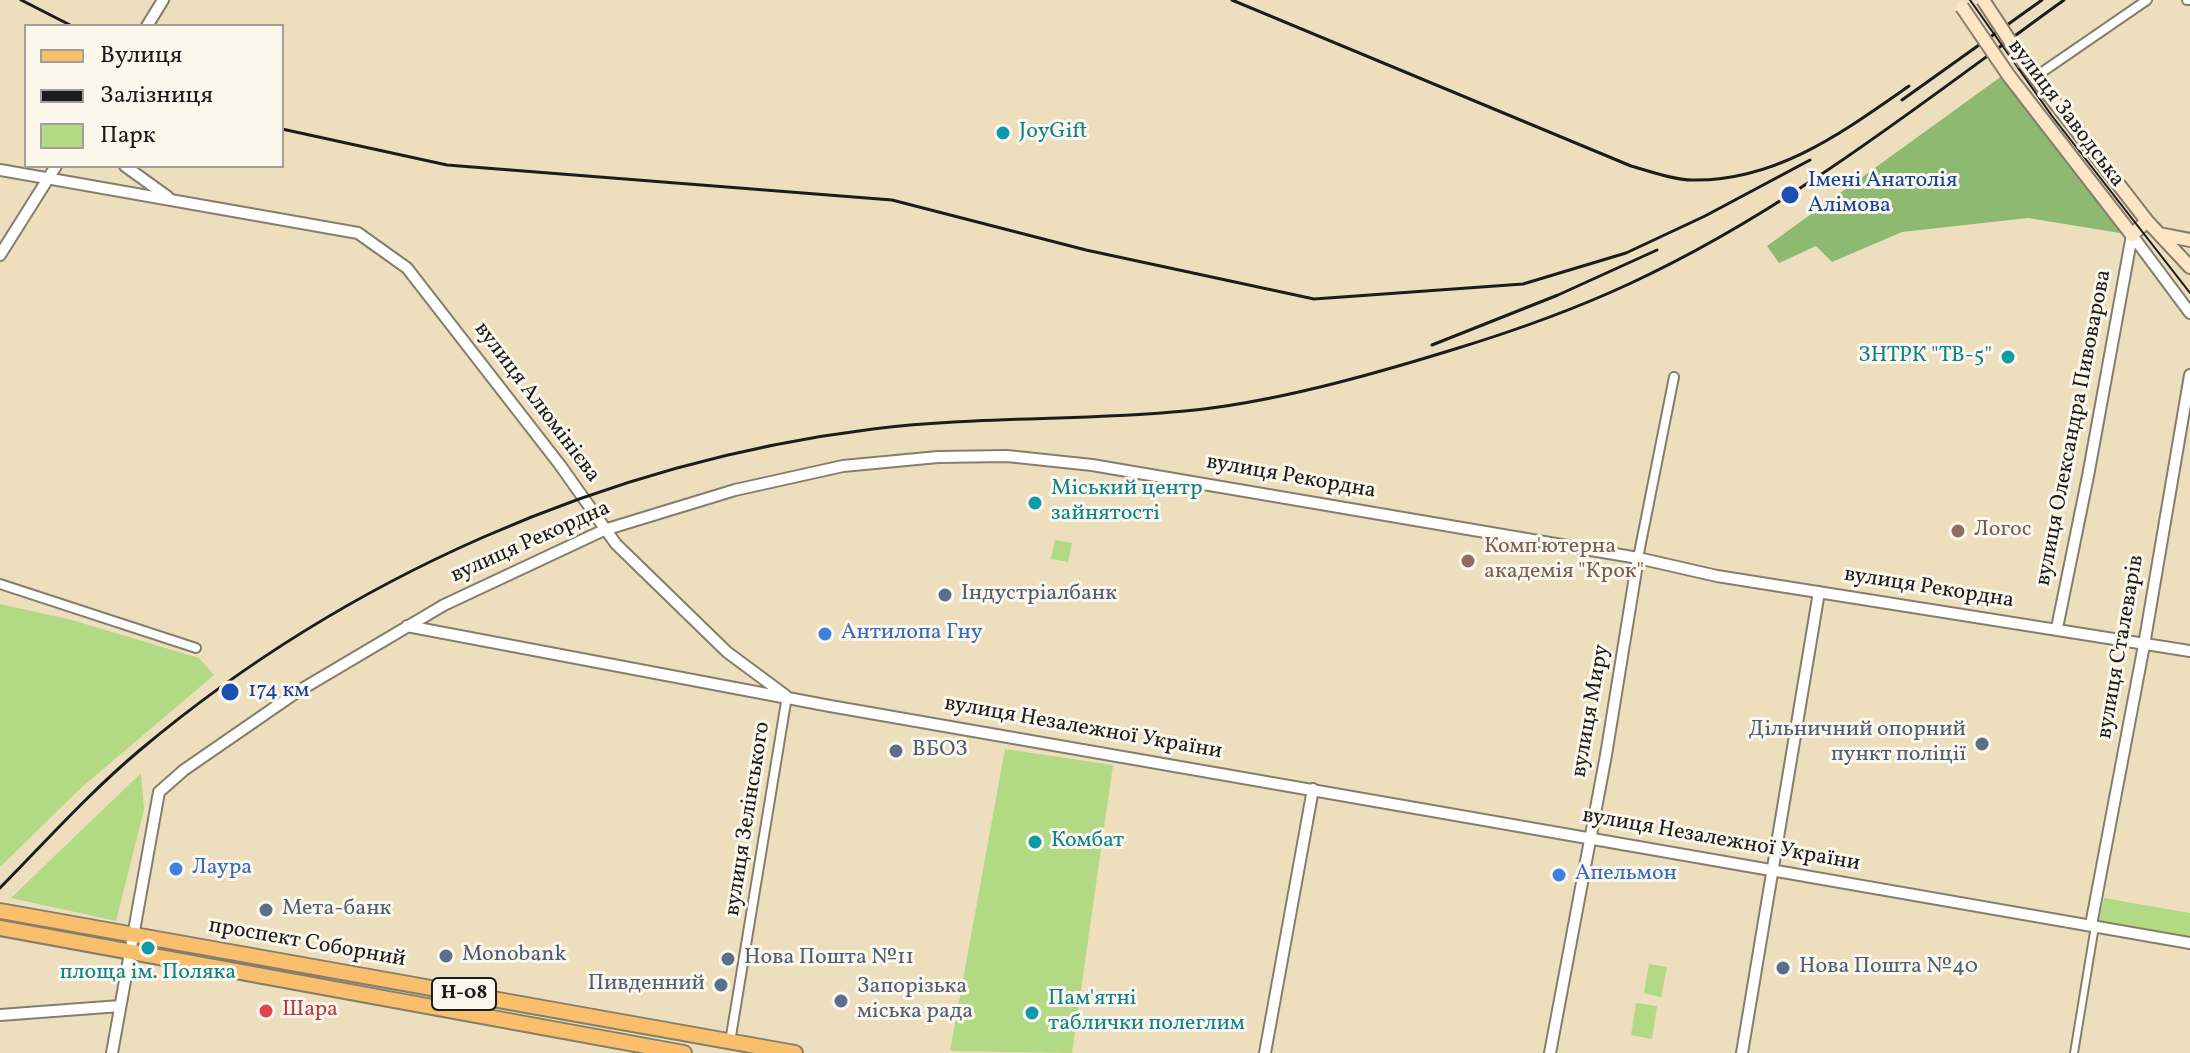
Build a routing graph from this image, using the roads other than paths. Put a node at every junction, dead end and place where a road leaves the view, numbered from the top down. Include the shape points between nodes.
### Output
1 (163, 0) edge
2 (1983, 0) edge
3 (2147, 0) edge
4 (1959, 4) edge
5 (148, 24) edge
6 (2035, 77) junction
7 (55, 168) edge
8 (128, 168) edge
9 (0, 170) edge
10 (48, 179) junction
11 (173, 201) junction
12 (2147, 221) junction
13 (2159, 234) junction
14 (2132, 235) junction
15 (2190, 240) edge
16 (0, 255) edge
17 (2190, 267) edge
18 (2190, 313) edge
19 (2190, 375) edge
20 (1674, 377) dead end
21 (604, 530) junction
22 (1638, 558) junction
23 (0, 584) edge
24 (1819, 592) junction
25 (407, 626) junction
26 (2057, 628) junction
27 (2144, 645) junction
28 (196, 648) dead end
29 (2190, 651) edge
30 (787, 696) junction
31 (1313, 789) junction
32 (1589, 837) junction
33 (1773, 871) junction
34 (0, 911) edge
35 (2093, 926) junction
36 (0, 928) edge
37 (133, 935) junction
38 (2190, 943) edge
39 (129, 952) junction
40 (120, 1006) junction
41 (0, 1015) edge
42 (730, 1042) junction
43 (112, 1053) edge
44 (684, 1053) edge
45 (795, 1053) edge
46 (1265, 1053) edge
47 (1550, 1053) edge
48 (1742, 1053) edge
49 (2074, 1053) edge

1 - 5 street
2 - 6 main road, вулиця Заводська, bridge
3 - 6 street
4 - 14 main road, вулиця Заводська, bridge
6 - 12 main road, вулиця Заводська
7 - 10 street
8 - 11 street
9 - 10 street
10 - 11 street
10 - 16 street
11 - 21 street, вулиця Алюмінієва via 358,233 407,268
12 - 13 main road, вулиця Заводська
12 - 14 main road
13 - 15 main road
13 - 17 main road, вулиця Заводська
14 - 18 street
14 - 26 street, вулиця Олександра Пивоварова
19 - 27 street, вулиця Сталеварів
20 - 22 street, вулиця Миру
21 - 22 street, вулиця Рекордна via 735,490 843,466 1007,456 1140,471
21 - 25 street, вулиця Рекордна
21 - 30 street, вулиця Алюмінієва via 727,652
22 - 24 street, вулиця Рекордна
22 - 32 street, вулиця Миру
23 - 28 street
24 - 26 street, вулиця Рекордна
24 - 33 street
25 - 30 street, вулиця Незалежної України
25 - 37 street via 297,692 159,792
26 - 27 street, вулиця Рекордна
27 - 29 street, вулиця Рекордна
27 - 35 street, вулиця Сталеварів
30 - 31 street, вулиця Незалежної України
30 - 42 street, вулиця Зелінського
31 - 32 street, вулиця Незалежної України
31 - 46 street
32 - 33 street, вулиця Незалежної України
32 - 47 street, вулиця Миру
33 - 35 street, вулиця Незалежної України
33 - 48 street
34 - 37 main road, проспект Соборний / Н-08
35 - 38 street, вулиця Незалежної України
35 - 49 street, вулиця Сталеварів
36 - 39 main road, проспект Соборний / Н-08
37 - 39 street
37 - 42 main road, проспект Соборний / Н-08
39 - 40 street
39 - 44 main road, проспект Соборний / Н-08
40 - 41 street
40 - 43 street
42 - 45 main road, проспект Соборний / Н-08

